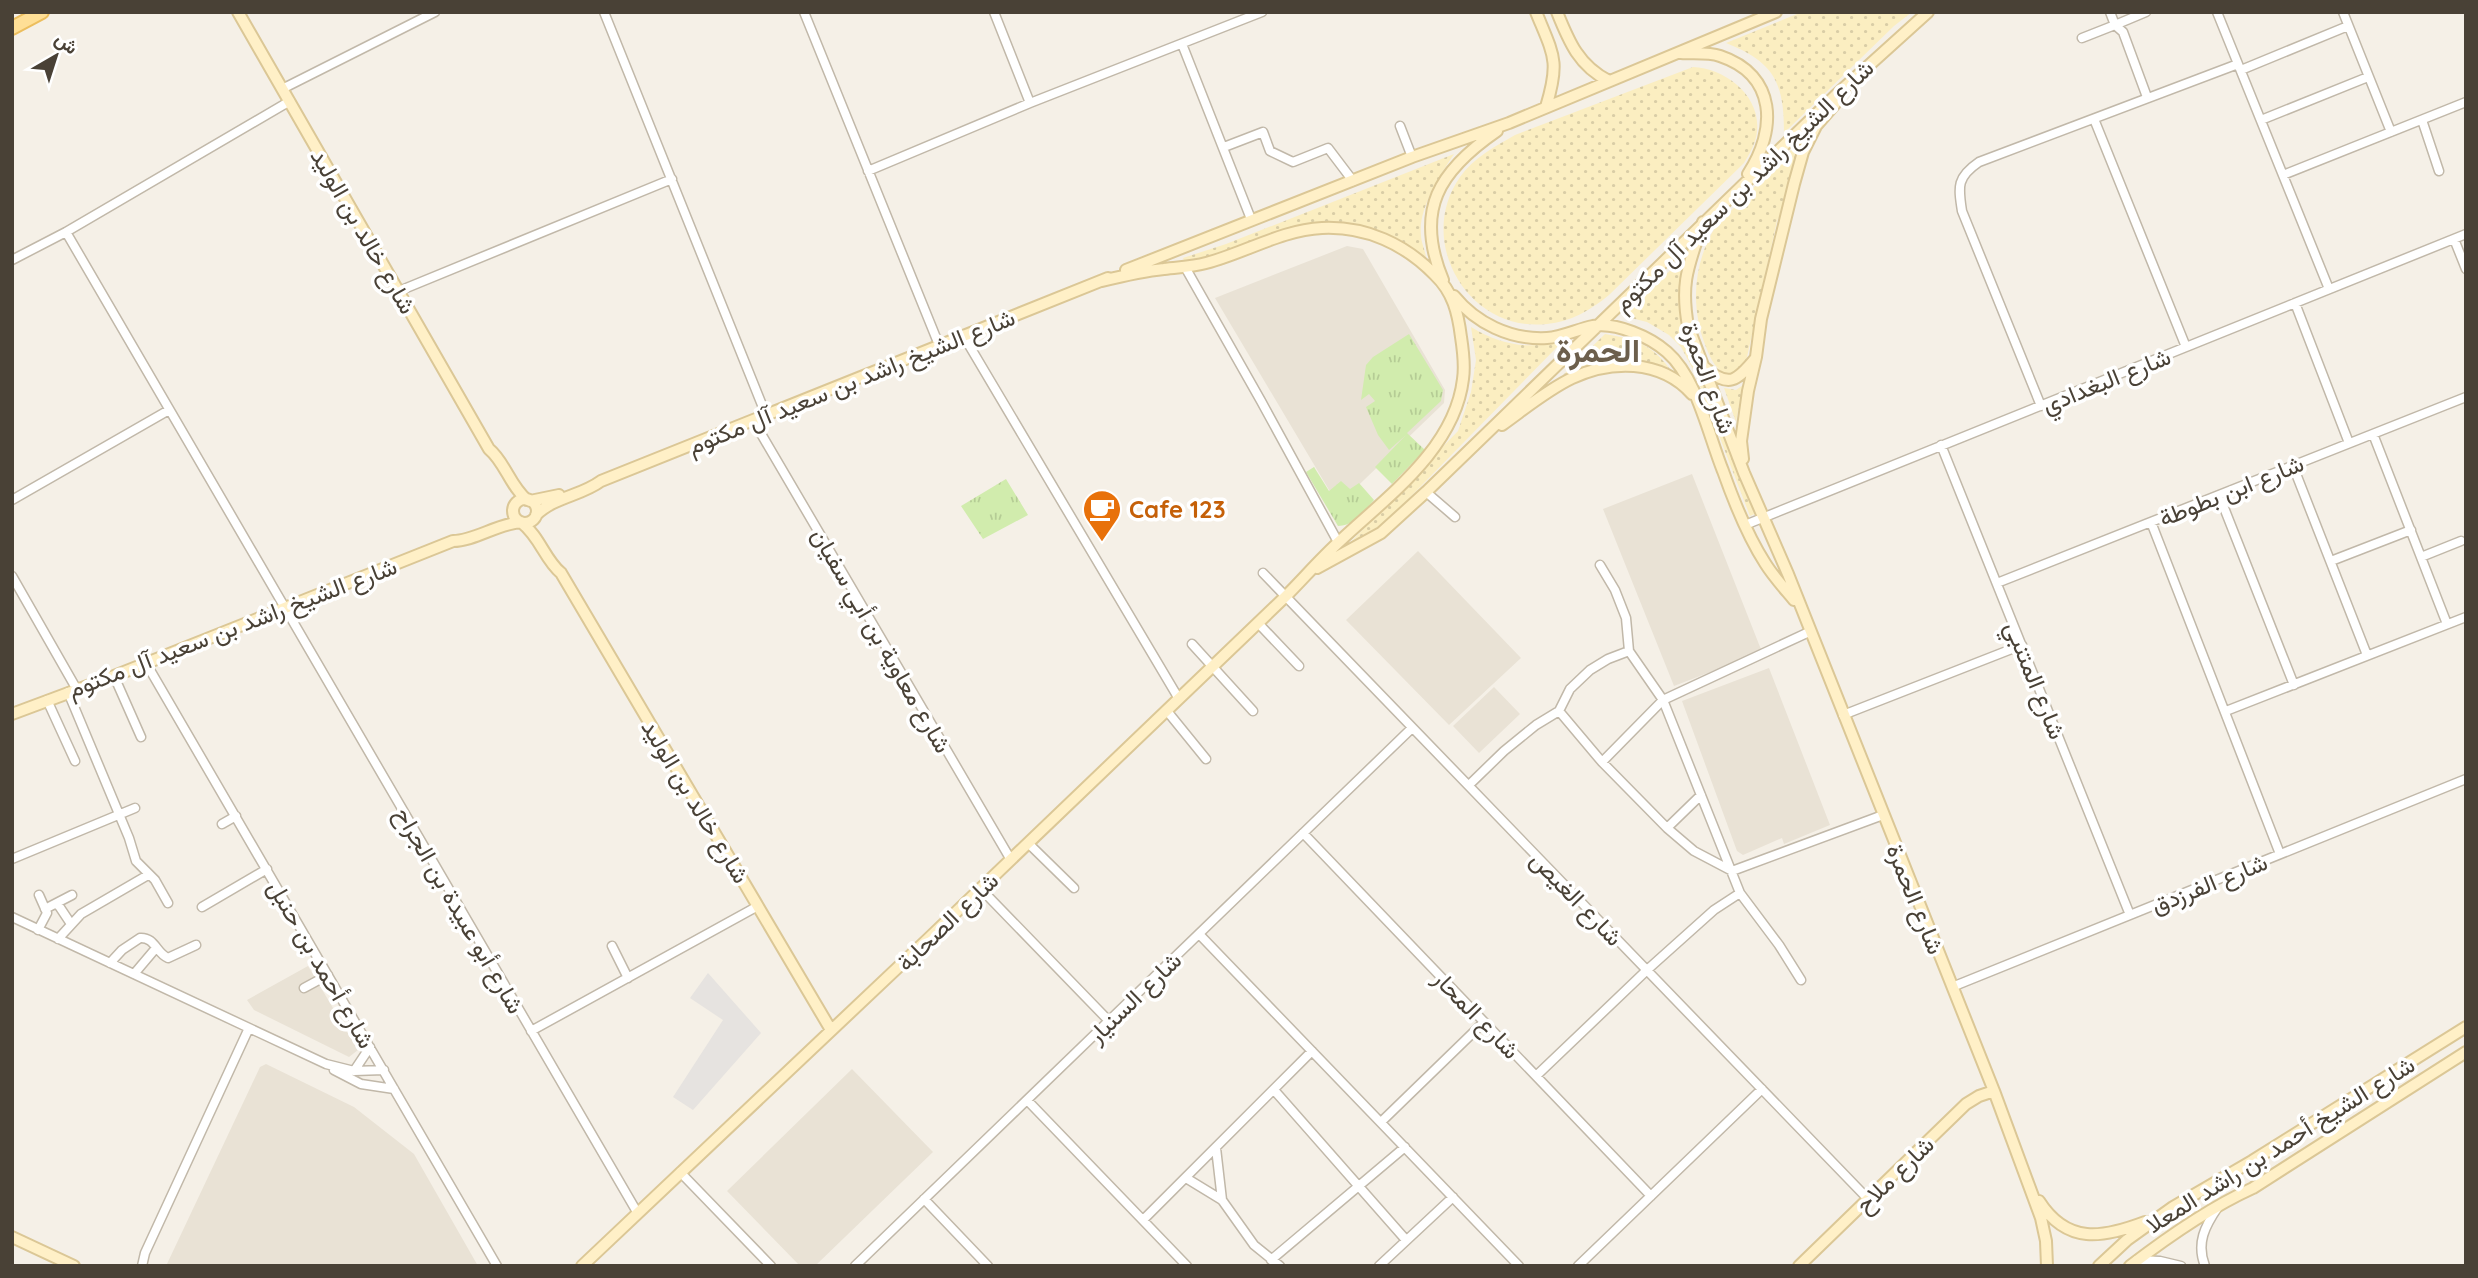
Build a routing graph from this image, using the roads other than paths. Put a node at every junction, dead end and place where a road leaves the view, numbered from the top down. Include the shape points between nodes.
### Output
1 (238, 12) edge
2 (435, 12) edge
3 (604, 12) edge
4 (804, 12) edge
5 (994, 12) edge
6 (1262, 12) edge
7 (1536, 12) edge
8 (1557, 12) edge
9 (1776, 12) edge
10 (1928, 12) edge
11 (2110, 12) edge
12 (2146, 12) edge
13 (2217, 12) edge
14 (2343, 12) edge
15 (35, 14) edge
16 (2115, 25) junction
17 (2348, 26) junction
18 (12, 28) edge
19 (2082, 38) dead end
20 (1182, 44) junction
21 (1677, 53) junction
22 (2240, 67) junction
23 (1856, 76) junction
24 (2368, 77) junction
25 (1609, 81) junction
26 (282, 89) junction
27 (2147, 97) junction
28 (290, 102) junction
29 (2466, 102) edge
30 (1030, 103) junction
31 (1546, 107) junction
32 (2094, 119) junction
33 (2261, 120) junction
34 (2422, 120) junction
35 (1509, 123) junction
36 (1400, 126) dead end
37 (2391, 132) junction
38 (1224, 147) junction
39 (1412, 157) junction
40 (868, 171) junction
41 (2439, 171) dead end
42 (2283, 175) junction
43 (672, 179) junction
44 (1353, 181) junction
45 (1737, 191) junction
46 (1251, 219) junction
47 (1703, 222) junction
48 (66, 232) junction
49 (2466, 234) edge
50 (2454, 239) junction
51 (1179, 249) junction
52 (12, 260) edge
53 (1185, 267) junction
54 (2466, 269) edge
55 (1102, 281) junction
56 (1447, 287) junction
57 (2329, 289) junction
58 (399, 291) junction
59 (2295, 303) junction
60 (1596, 326) junction
61 (963, 335) junction
62 (939, 345) junction
63 (2186, 347) junction
64 (1756, 357) junction
65 (1702, 365) junction
66 (2466, 397) edge
67 (1696, 399) junction
68 (2041, 406) junction
69 (169, 410) junction
70 (766, 415) junction
71 (753, 420) junction
72 (2373, 434) junction
73 (1476, 442) junction
74 (2349, 443) junction
75 (1941, 445) junction
76 (489, 449) junction
77 (2293, 466) junction
78 (1744, 473) junction
79 (601, 481) junction
80 (1426, 492) junction
81 (2218, 495) junction
82 (12, 500) edge
83 (529, 500) junction
84 (515, 506) junction
85 (536, 516) junction
86 (1455, 517) dead end
87 (1763, 517) junction
88 (521, 522) junction
89 (2151, 522) junction
90 (1745, 525) junction
91 (2411, 530) junction
92 (453, 541) junction
93 (2461, 541) dead end
94 (1338, 542) junction
95 (2421, 557) junction
96 (2331, 561) junction
97 (1600, 565) dead end
98 (561, 573) junction
99 (1263, 573) dead end
100 (1308, 573) junction
101 (12, 576) edge
102 (1997, 583) junction
103 (1285, 597) junction
104 (284, 608) junction
105 (1800, 608) junction
106 (2466, 617) edge
107 (1258, 623) junction
108 (2447, 624) junction
109 (1809, 632) junction
110 (1192, 644) dead end
111 (2022, 645) junction
112 (1629, 651) junction
113 (2367, 656) junction
114 (146, 663) junction
115 (1299, 666) dead end
116 (1212, 667) junction
117 (114, 676) junction
118 (2294, 685) junction
119 (72, 690) junction
120 (1179, 699) junction
121 (47, 700) junction
122 (1663, 700) junction
123 (1167, 711) junction
124 (1253, 711) dead end
125 (1559, 711) junction
126 (2226, 712) junction
127 (12, 713) edge
128 (1843, 715) junction
129 (1412, 728) junction
130 (141, 737) dead end
131 (1206, 759) dead end
132 (75, 761) dead end
133 (1602, 762) junction
134 (2466, 779) edge
135 (1469, 785) junction
136 (1701, 795) junction
137 (135, 808) dead end
138 (119, 815) junction
139 (1883, 815) junction
140 (236, 816) junction
141 (222, 824) dead end
142 (1667, 828) junction
143 (1303, 833) junction
144 (1028, 843) junction
145 (2280, 854) junction
146 (12, 859) edge
147 (1011, 860) junction
148 (267, 869) junction
149 (1732, 871) junction
150 (148, 875) junction
151 (1074, 888) dead end
152 (981, 889) junction
153 (1740, 893) junction
154 (39, 895) dead end
155 (72, 895) dead end
156 (57, 903) junction
157 (168, 903) dead end
158 (758, 906) junction
159 (202, 907) dead end
160 (45, 909) junction
161 (2130, 915) junction
162 (12, 917) edge
163 (71, 924) junction
164 (38, 930) junction
165 (1199, 934) junction
166 (58, 939) junction
167 (196, 944) dead end
168 (612, 946) dead end
169 (156, 948) junction
170 (110, 963) junction
171 (1647, 970) junction
172 (134, 974) junction
173 (328, 975) junction
174 (628, 978) junction
175 (1801, 981) dead end
176 (1952, 987) junction
177 (304, 988) dead end
178 (1109, 1021) junction
179 (1484, 1022) junction
180 (2466, 1027) edge
181 (249, 1028) junction
182 (831, 1030) junction
183 (531, 1031) junction
184 (370, 1047) junction
185 (1312, 1051) junction
186 (2463, 1057) edge
187 (326, 1064) junction
188 (384, 1070) junction
189 (354, 1071) junction
190 (1536, 1076) junction
191 (394, 1088) junction
192 (1762, 1089) junction
193 (1274, 1090) junction
194 (1994, 1091) junction
195 (1027, 1100) junction
196 (1381, 1122) junction
197 (1405, 1147) junction
198 (1216, 1148) junction
199 (680, 1172) junction
200 (1186, 1178) junction
201 (1358, 1184) junction
202 (2031, 1190) junction
203 (1651, 1196) junction
204 (1453, 1197) junction
205 (924, 1199) junction
206 (1868, 1199) junction
207 (1222, 1200) junction
208 (2220, 1204) junction
209 (637, 1212) junction
210 (2157, 1218) junction
211 (1143, 1220) junction
212 (12, 1237) edge
213 (1406, 1240) junction
214 (1271, 1260) junction
215 (2134, 1263) edge
216 (74, 1266) edge
217 (139, 1266) edge
218 (497, 1266) edge
219 (582, 1266) edge
220 (771, 1266) edge
221 (855, 1266) edge
222 (988, 1266) edge
223 (1187, 1266) edge
224 (1280, 1266) edge
225 (1379, 1266) edge
226 (1519, 1266) edge
227 (1578, 1266) edge
228 (1799, 1266) edge
229 (2047, 1266) edge
230 (2098, 1266) edge
231 (2181, 1266) edge
232 (2205, 1266) edge

1 - 26 street, شارع خالد بن الوليد
2 - 26 street
3 - 43 street
4 - 40 street
5 - 30 street
6 - 20 street
7 - 31 street via 1554,60 1555,76
8 - 25 street via 1577,56
9 - 21 street, شارع الشيخ راشد بن سعيد آل مكتوم
10 - 23 street, شارع الشيخ راشد بن سعيد آل مكتوم
11 - 16 street
12 - 16 street
13 - 22 street
14 - 17 street
15 - 18 main road
16 - 19 street
16 - 27 street via 2123,32
17 - 22 street
17 - 24 street
20 - 30 street
20 - 38 street
21 - 25 street, شارع الشيخ راشد بن سعيد آل مكتوم
21 - 45 street via 1717,55 1749,72 1768,105 1768,126 1755,162
22 - 27 street
22 - 33 street
23 - 45 street, شارع الشيخ راشد بن سعيد آل مكتوم
23 - 64 street via 1802,152
24 - 33 street
24 - 37 street
25 - 31 street, شارع الشيخ راشد بن سعيد آل مكتوم
26 - 28 street, شارع خالد بن الوليد
27 - 32 street
28 - 48 street
28 - 58 street, شارع خالد بن الوليد
29 - 34 street
30 - 40 street
31 - 35 street, شارع الشيخ راشد بن سعيد آل مكتوم
32 - 63 street
32 - 68 street via 1979,162 1961,180 1962,211
33 - 42 street
34 - 37 street
34 - 41 street
35 - 39 street, شارع الشيخ راشد بن سعيد آل مكتوم
35 - 56 street via 1452,168 1432,210 1433,257
36 - 39 street
37 - 42 street
38 - 44 street via 1263,132 1270,151 1293,162 1328,148
38 - 46 street
39 - 44 street, شارع الشيخ راشد بن سعيد آل مكتوم
40 - 62 street
42 - 57 street
43 - 58 street
43 - 70 street
44 - 46 street, شارع الشيخ راشد بن سعيد آل مكتوم
45 - 47 street, شارع الشيخ راشد بن سعيد آل مكتوم
46 - 51 street, شارع الشيخ راشد بن سعيد آل مكتوم
47 - 60 street, شارع الشيخ راشد بن سعيد آل مكتوم
47 - 65 street, شارع الحمرة via 1684,282 1688,327
48 - 52 street
48 - 69 street, شارع أبو عبيدة بن الجراح
49 - 50 street, شارع البغدادي
50 - 54 street
50 - 57 street, شارع البغدادي
51 - 53 street via 1173,261
51 - 55 street, شارع الشيخ راشد بن سعيد آل مكتوم
53 - 55 street, شارع الشيخ راشد بن سعيد آل مكتوم
53 - 56 street, شارع الشيخ راشد بن سعيد آل مكتوم via 1300,230 1352,229 1401,247
53 - 94 street
55 - 61 street, شارع الشيخ راشد بن سعيد آل مكتوم
56 - 60 street via 1476,318 1499,331 1547,338
56 - 94 street, شارع الشيخ راشد بن سعيد آل مكتوم via 1459,316 1463,349 1463,379 1448,425 1422,461
57 - 59 street, شارع البغدادي
58 - 76 street, شارع خالد بن الوليد
59 - 63 street, شارع البغدادي
59 - 74 street
60 - 67 street, شارع الحمرة via 1620,328 1666,351 1680,366
60 - 73 street, شارع الشيخ راشد بن سعيد آل مكتوم
61 - 62 street, شارع الشيخ راشد بن سعيد آل مكتوم
61 - 120 street
62 - 70 street, شارع الشيخ راشد بن سعيد آل مكتوم
63 - 68 street, شارع البغدادي
64 - 65 street via 1732,381
64 - 78 street via 1741,441
65 - 78 street, شارع الحمرة
66 - 72 street, شارع ابن بطوطة
67 - 73 street via 1675,380 1645,367 1592,369 1562,383
67 - 90 street, شارع الحمرة
68 - 75 street, شارع البغدادي
69 - 82 street
69 - 104 street, شارع أبو عبيدة بن الجراح
70 - 71 street, شارع الشيخ راشد بن سعيد آل مكتوم
71 - 79 street, شارع الشيخ راشد بن سعيد آل مكتوم
71 - 147 street, شارع معاوية بن أبي سفيان
72 - 74 street, شارع ابن بطوطة
72 - 91 street
73 - 80 street, شارع الشيخ راشد بن سعيد آل مكتوم
74 - 77 street, شارع ابن بطوطة
75 - 87 street, شارع البغدادي
75 - 102 street, شارع المتنبي
76 - 83 street, شارع خالد بن الوليد
76 - 84 street, شارع خالد بن الوليد
77 - 81 street, شارع ابن بطوطة
77 - 96 street
78 - 87 street, شارع الحمرة
79 - 83 street, شارع الشيخ راشد بن سعيد آل مكتوم
79 - 85 street, شارع الشيخ راشد بن سعيد آل مكتوم
80 - 86 street
80 - 100 street, شارع الشيخ راشد بن سعيد آل مكتوم via 1381,533
81 - 89 street, شارع ابن بطوطة
81 - 118 street
83 - 84 street
83 - 85 street via 536,507
84 - 88 street via 514,516
84 - 92 street, شارع الشيخ راشد بن سعيد آل مكتوم
85 - 88 street via 528,523
85 - 98 street, شارع خالد بن الوليد
87 - 90 street, شارع البغدادي
87 - 105 street, شارع الحمرة
88 - 92 street, شارع الشيخ راشد بن سعيد آل مكتوم
88 - 98 street, شارع خالد بن الوليد
89 - 102 street, شارع ابن بطوطة
89 - 126 street
90 - 105 street, شارع الحمرة via 1765,564
91 - 95 street
91 - 96 street
92 - 104 street, شارع الشيخ راشد بن سعيد آل مكتوم
93 - 95 street
94 - 100 street, شارع الشيخ راشد بن سعيد آل مكتوم
95 - 108 street
96 - 113 street
97 - 112 street via 1626,618
98 - 158 street, شارع خالد بن الوليد
99 - 103 street, شارع الغيص
100 - 103 street, شارع الصحابة
101 - 119 street
102 - 111 street, شارع المتنبي
103 - 107 street, شارع الصحابة
103 - 129 street, شارع الغيص
104 - 114 street, شارع الشيخ راشد بن سعيد آل مكتوم
104 - 183 street, شارع أبو عبيدة بن الجراح
105 - 109 street, شارع الحمرة
106 - 108 street
107 - 115 street
107 - 116 street, شارع الصحابة
108 - 113 street
109 - 122 street
109 - 128 street, شارع الحمرة
110 - 116 street
111 - 128 street
111 - 161 street, شارع المتنبي
112 - 122 street
112 - 125 street via 1590,670 1570,689
113 - 118 street
114 - 117 street, شارع الشيخ راشد بن سعيد آل مكتوم
114 - 140 street, شارع أحمد بن حنبل
116 - 120 street, شارع الصحابة
116 - 124 street
117 - 119 street, شارع الشيخ راشد بن سعيد آل مكتوم
117 - 130 street
118 - 126 street
119 - 121 street, شارع الشيخ راشد بن سعيد آل مكتوم
119 - 138 street
120 - 123 street, شارع الصحابة
121 - 127 street, شارع الشيخ راشد بن سعيد آل مكتوم
121 - 132 street
122 - 133 street
122 - 136 street
123 - 131 street
123 - 144 street, شارع الصحابة
125 - 133 street
125 - 135 street via 1504,751
126 - 145 street
128 - 139 street, شارع الحمرة
129 - 135 street, شارع الغيص
129 - 143 street, شارع السنيار
133 - 142 street
134 - 145 street, شارع الفرزدق
135 - 171 street, شارع الغيص
136 - 142 street
136 - 149 street
137 - 138 street
138 - 146 street
138 - 150 street via 135,861
139 - 149 street
139 - 176 street, شارع الحمرة
140 - 141 street
140 - 148 street, شارع أحمد بن حنبل
142 - 149 street via 1694,852
143 - 165 street, شارع السنيار
143 - 179 street, شارع المحار
144 - 147 street, شارع الصحابة
144 - 151 street
145 - 161 street, شارع الفرزدق
147 - 152 street, شارع الصحابة
148 - 159 street
148 - 173 street, شارع أحمد بن حنبل
149 - 153 street
150 - 157 street
150 - 163 street
152 - 178 street
152 - 182 street, شارع الصحابة
153 - 171 street
153 - 175 street
154 - 160 street
155 - 156 street
156 - 160 street
156 - 163 street
158 - 174 street
158 - 182 street, شارع خالد بن الوليد
160 - 164 street via 47,915
161 - 176 street, شارع الفرزدق
162 - 164 street
163 - 166 street
164 - 166 street
165 - 178 street, شارع السنيار
165 - 185 street
166 - 170 street
167 - 169 street via 168,958
168 - 174 street
169 - 170 street via 140,938
169 - 172 street
170 - 172 street
171 - 190 street
171 - 192 street, شارع الغيص
172 - 181 street
173 - 177 street
173 - 184 street, شارع أحمد بن حنبل
174 - 183 street
176 - 194 street, شارع الحمرة
178 - 195 street, شارع السنيار
179 - 190 street, شارع المحار
179 - 196 street
180 - 210 street, شارع الشيخ أحمد بن راشد المعلا
181 - 187 street
181 - 217 street
182 - 199 street, شارع الصحابة
183 - 209 street, شارع أبو عبيدة بن الجراح
184 - 188 street, شارع أحمد بن حنبل
184 - 189 street
185 - 193 street
185 - 196 street
186 - 208 street, شارع الشيخ أحمد بن راشد المعلا
187 - 189 street
187 - 191 street via 354,1082
188 - 189 street
188 - 191 street, شارع أحمد بن حنبل
190 - 203 street, شارع المحار
191 - 218 street, شارع أحمد بن حنبل
192 - 203 street
192 - 206 street, شارع الغيص
193 - 198 street
193 - 201 street
194 - 202 street, شارع الحمرة
194 - 206 street, شارع ملاح via 1966,1104
195 - 205 street, شارع السنيار
195 - 211 street
196 - 197 street
197 - 201 street
197 - 204 street
198 - 200 street
198 - 207 street
199 - 209 street, شارع الصحابة
199 - 220 street
200 - 207 street
200 - 211 street
201 - 213 street
201 - 214 street
202 - 210 street, شارع الحمرة via 2054,1219 2087,1234 2114,1234
202 - 229 street, شارع الحمرة via 2044,1229
203 - 227 street
204 - 213 street
204 - 226 street
205 - 221 street, شارع السنيار
205 - 222 street
206 - 228 street, شارع ملاح
207 - 214 street via 1254,1245
208 - 215 street, شارع الشيخ أحمد بن راشد المعلا
208 - 232 street via 2202,1236
209 - 219 street, شارع الصحابة
210 - 230 street, شارع الشيخ أحمد بن راشد المعلا
211 - 223 street
212 - 216 street
213 - 225 street
214 - 224 street
215 - 231 street

